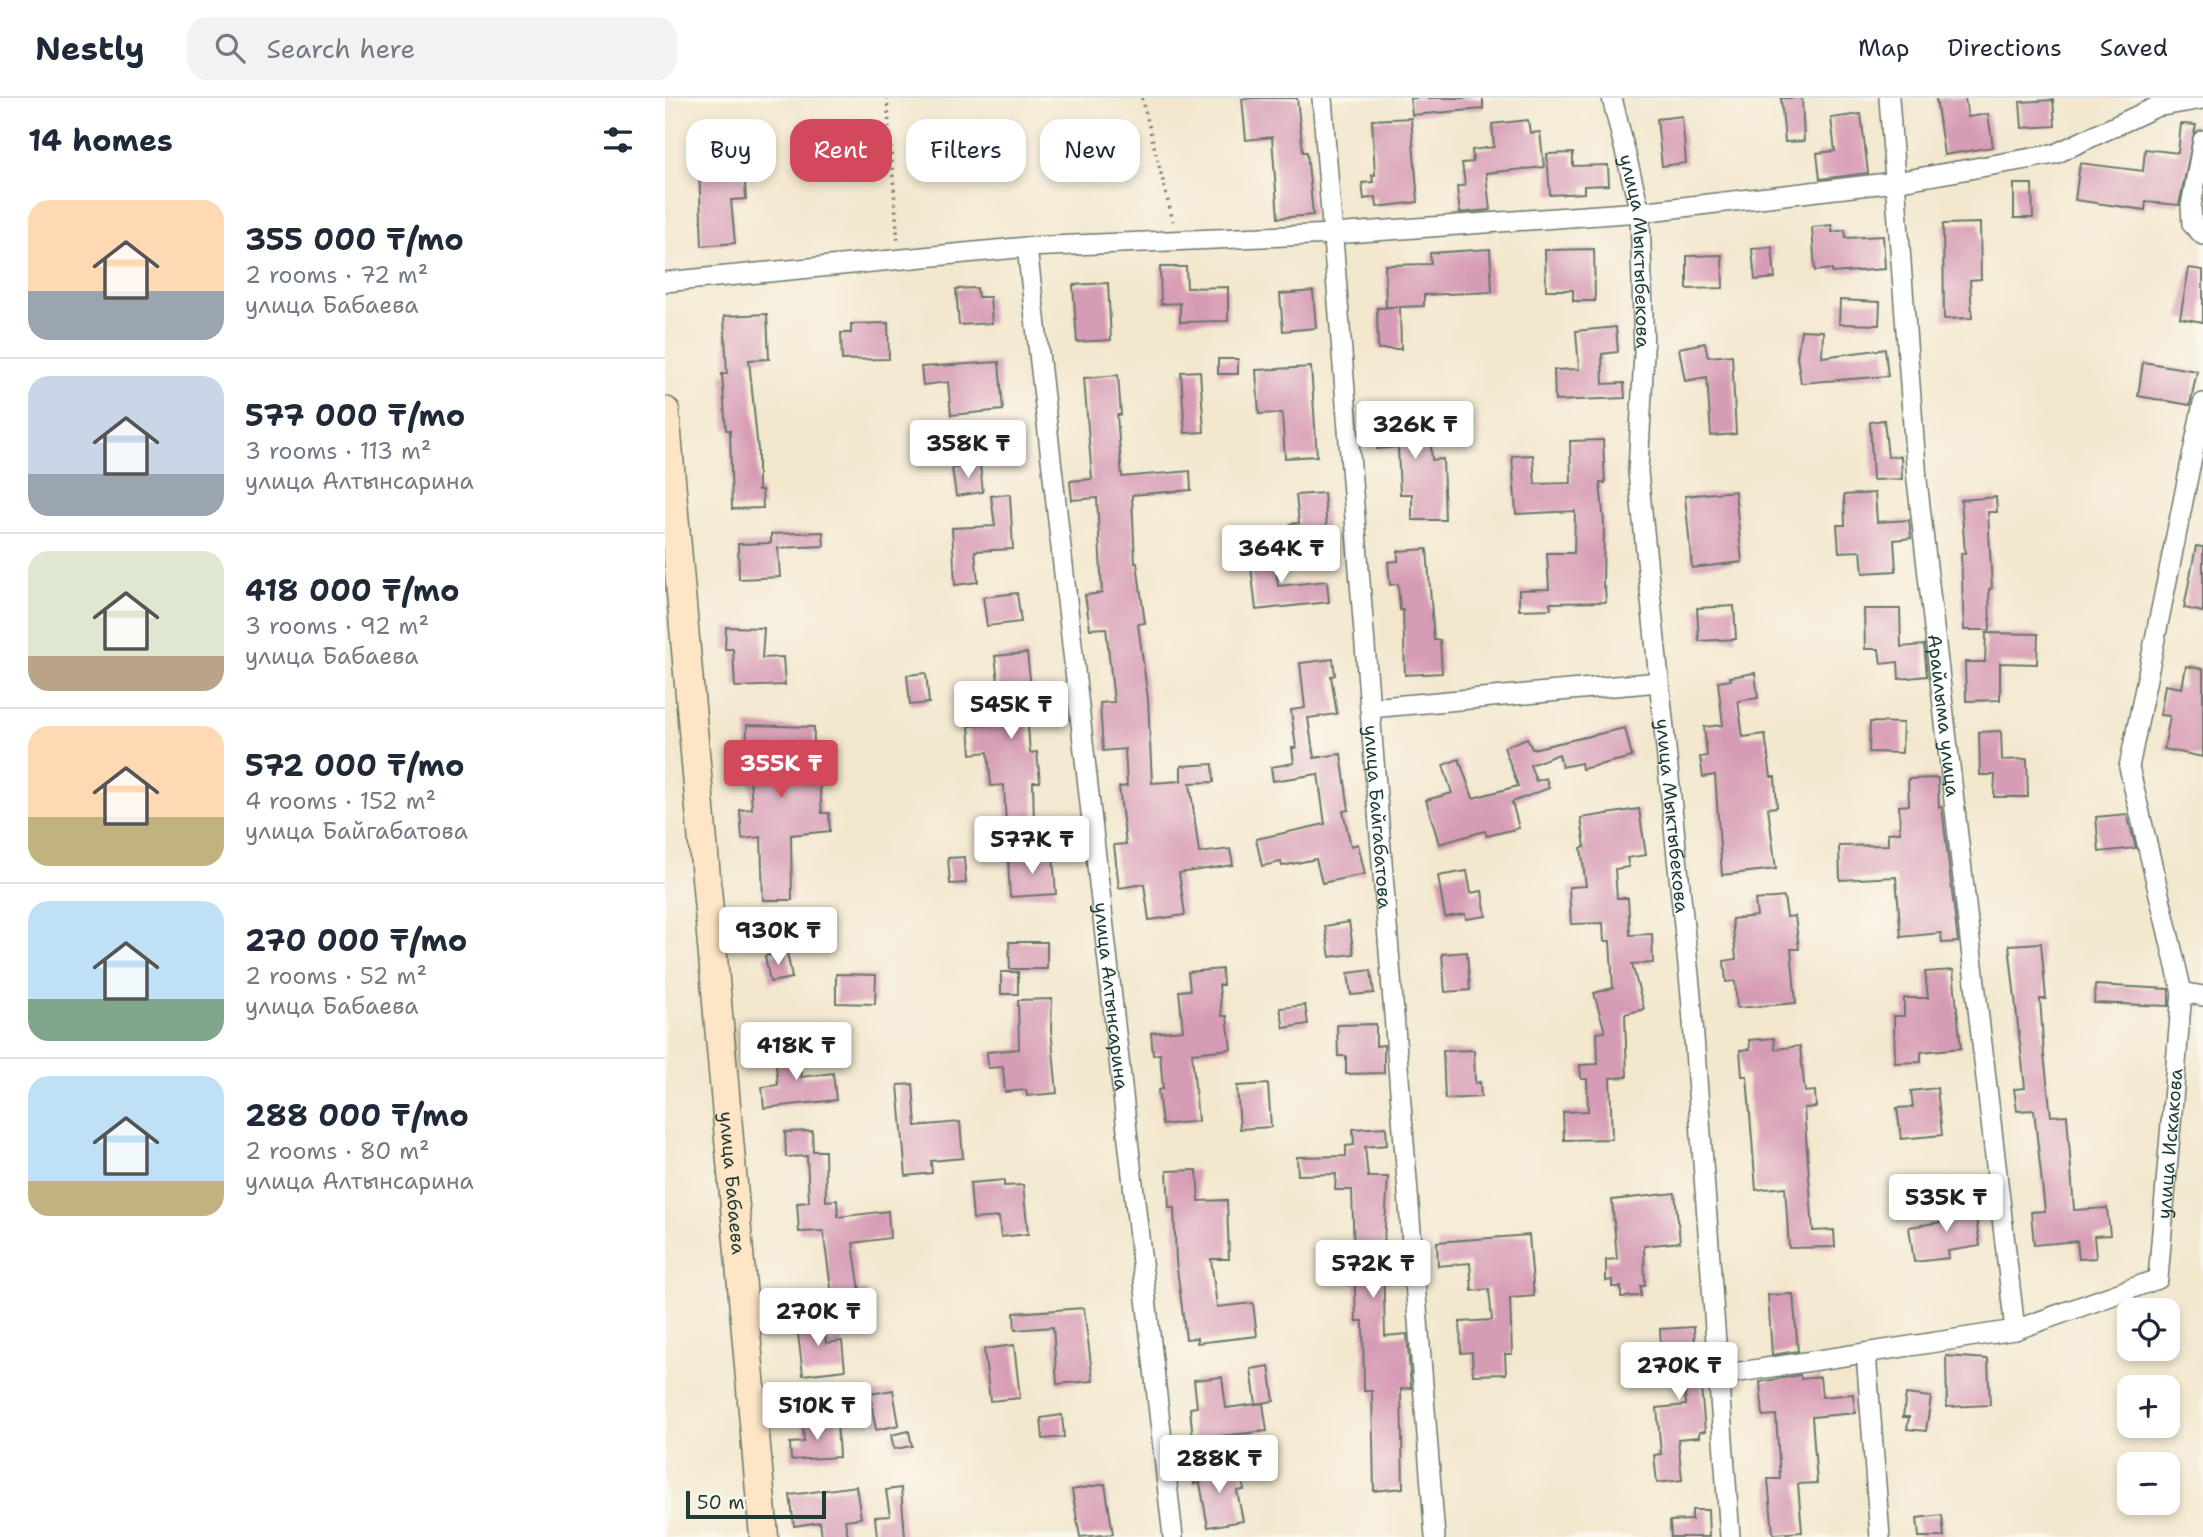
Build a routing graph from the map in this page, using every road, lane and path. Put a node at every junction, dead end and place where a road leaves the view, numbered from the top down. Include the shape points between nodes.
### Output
1 (887, 98) edge
2 (1142, 98) edge
3 (1322, 98) edge
4 (1612, 98) edge
5 (1889, 98) edge
6 (2203, 99) edge
7 (2203, 140) edge
8 (1895, 182) junction
9 (1640, 212) junction
10 (1333, 233) junction
11 (2203, 235) edge
12 (1178, 240) junction
13 (1027, 247) junction
14 (900, 259) junction
15 (665, 282) edge
16 (2203, 403) edge
17 (665, 411) edge
18 (1659, 682) junction
19 (1370, 708) junction
20 (2182, 992) junction
21 (2203, 996) edge
22 (2015, 1331) junction
23 (1866, 1353) junction
24 (1720, 1375) junction
25 (764, 1537) edge
26 (1173, 1537) edge
27 (1435, 1537) edge
28 (1730, 1537) edge
29 (1880, 1537) edge

1 - 14 path
2 - 12 path
3 - 10 street, улица Байгабатова
4 - 9 street, улица Мыктыбекова
5 - 8 street, Арайлыма улица
6 - 8 street via 2156,107 2055,154
7 - 11 street via 2191,206 2192,224
8 - 9 street
8 - 22 street, Арайлыма улица via 1917,480
9 - 10 street
9 - 18 street, улица Мыктыбекова via 1644,353 1638,472
10 - 12 street
10 - 19 street, улица Байгабатова
12 - 13 street
13 - 14 street
13 - 26 street, улица Алтынсарина
14 - 15 street
16 - 20 street, улица Искакова via 2129,767
17 - 25 street, улица Бабаева
18 - 19 street
18 - 24 street, улица Мыктыбекова via 1691,995
19 - 27 street, улица Байгабатова
20 - 21 street
20 - 22 street, улица Искакова via 2158,1279
22 - 23 street, улица Искакова
23 - 24 street, улица Искакова
23 - 29 street
24 - 28 street, улица Мыктыбекова

